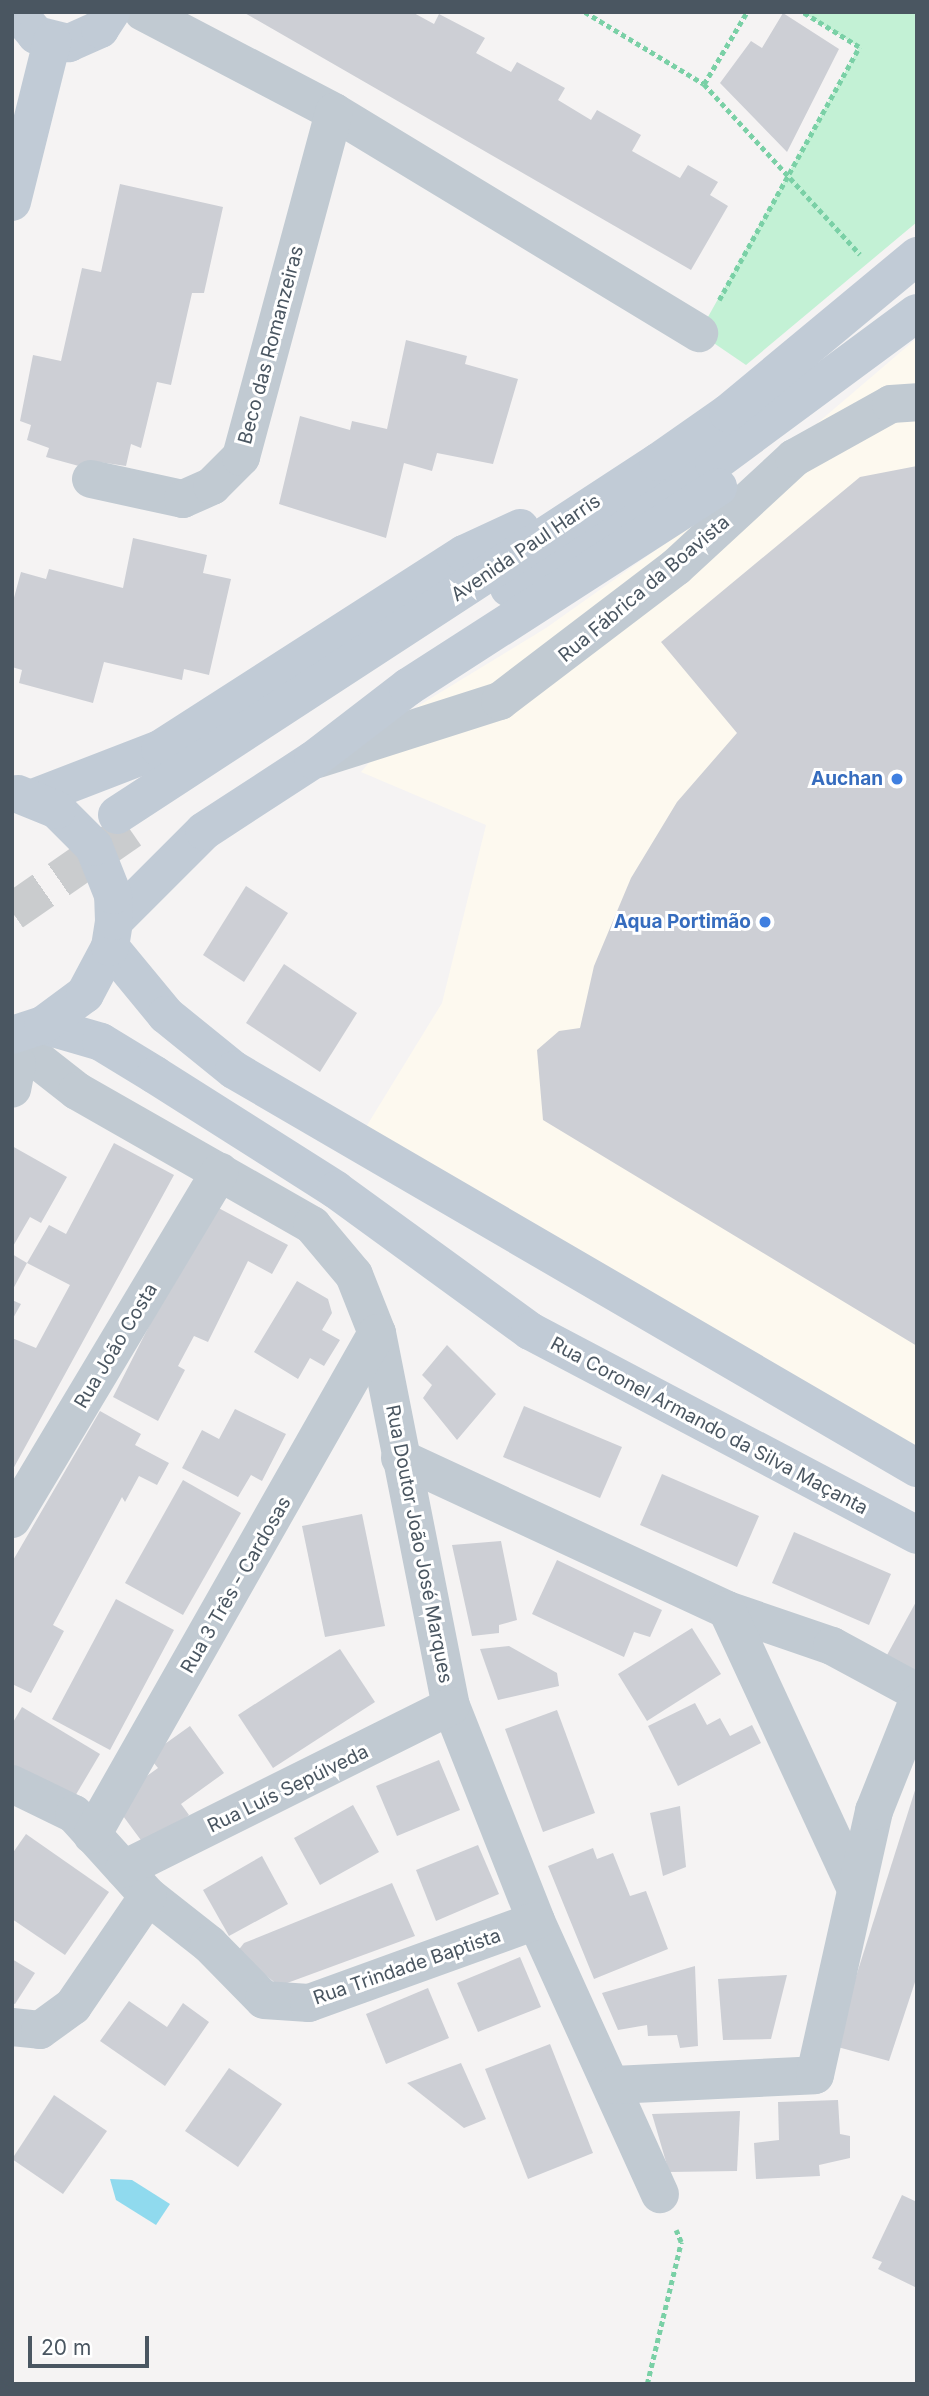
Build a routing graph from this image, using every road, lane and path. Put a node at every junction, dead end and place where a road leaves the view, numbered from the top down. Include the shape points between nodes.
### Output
1 (17, 12) edge
2 (111, 12) edge
3 (142, 12) edge
4 (585, 12) edge
5 (747, 12) edge
6 (802, 12) edge
7 (52, 41) junction
8 (704, 83) junction
9 (334, 112) junction
10 (790, 177) junction
11 (12, 202) edge
12 (917, 256) edge
13 (868, 263) dead end
14 (917, 313) edge
15 (699, 333) joint
16 (854, 363) junction
17 (917, 402) edge
18 (657, 462) junction
19 (91, 479) dead end
20 (313, 760) junction
21 (23, 795) edge
22 (112, 934) junction
23 (21, 1036) edge
24 (12, 1089) edge
25 (220, 1172) junction
26 (377, 1333) junction
27 (400, 1458) junction
28 (917, 1468) edge
29 (12, 1519) edge
30 (917, 1535) edge
31 (727, 1609) junction
32 (917, 1692) edge
33 (917, 1703) edge
34 (451, 1706) junction
35 (12, 1784) edge
36 (92, 1835) junction
37 (136, 1883) junction
38 (854, 1885) junction
39 (536, 1921) junction
40 (12, 2027) edge
41 (614, 2085) junction
42 (660, 2194) joint
43 (647, 2384) edge

1 - 7 main road via 36,35
2 - 7 main road via 86,38
3 - 9 street
4 - 8 path
5 - 8 path
6 - 10 path via 859,47
7 - 11 main road
8 - 10 path
9 - 15 street
9 - 19 street, Beco das Romanzeiras via 241,457 212,486 183,499
10 - 13 path
10 - 15 path
12 - 18 main road, Avenida Paul Harris via 728,413
14 - 16 main road, Avenida Paul Harris
16 - 18 main road, Avenida Paul Harris via 714,463 601,527 124,823
16 - 20 main road via 722,484 408,687
17 - 20 street, Rua Fábrica da Boavista via 891,404 794,458 676,567 500,701
18 - 21 main road via 464,554 160,749
20 - 22 main road via 204,831
21 - 22 main road via 77,826 94,847 113,895
22 - 23 main road via 85,994
22 - 28 main road via 166,1015 234,1070
23 - 24 street
23 - 25 street, Rua Doutor João José Marques via 40,1062 77,1091
23 - 30 main road, Rua Coronel Armando da Silva Maçanta via 101,1042 336,1190 530,1331
25 - 26 street, Rua Doutor João José Marques via 312,1225 354,1275
25 - 29 street, Rua João Costa
26 - 27 street, Rua Doutor João José Marques
26 - 36 street, Rua 3 Três - Cardosas
27 - 31 street
27 - 34 street, Rua Doutor João José Marques
31 - 32 street via 832,1646
31 - 38 street
33 - 38 street via 874,1811
34 - 37 street, Rua Luís Sepúlveda
34 - 39 street, Rua Doutor João José Marques
35 - 36 street via 74,1814
36 - 37 street
37 - 39 street, Rua Trindade Baptista via 209,1944 264,2000 309,2003
37 - 40 street via 73,2006 40,2030
38 - 41 street via 814,2075
39 - 41 street, Rua Doutor João José Marques
41 - 42 street, Rua Doutor João José Marques
42 - 43 path via 681,2242

